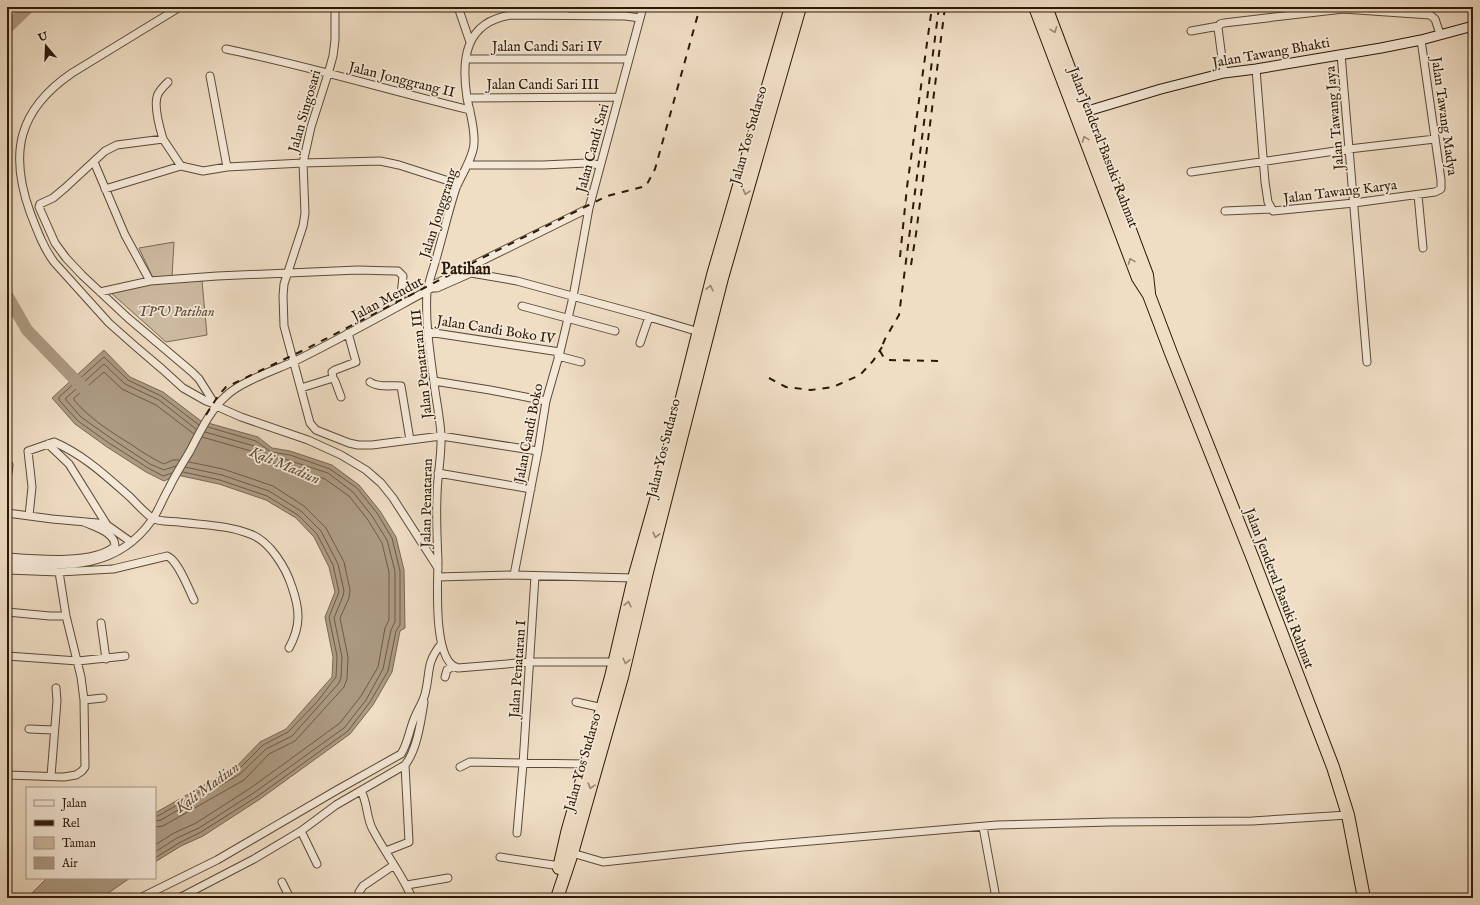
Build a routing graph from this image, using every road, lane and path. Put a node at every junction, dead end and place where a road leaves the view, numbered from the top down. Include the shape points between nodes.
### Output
1 (180, 7) edge
2 (335, 7) edge
3 (458, 7) edge
4 (517, 7) edge
5 (643, 7) edge
6 (791, 7) edge
7 (800, 7) edge
8 (1035, 7) edge
9 (1046, 7) edge
10 (1322, 9) edge
11 (564, 10) edge
12 (520, 15) junction
13 (640, 18) junction
14 (1219, 26) junction
15 (1473, 26) edge
16 (1191, 31) dead end
17 (1440, 34) junction
18 (1421, 40) junction
19 (470, 42) junction
20 (226, 49) dead end
21 (1341, 54) junction
22 (466, 59) junction
23 (629, 59) junction
24 (1256, 69) junction
25 (1224, 73) junction
26 (328, 74) junction
27 (210, 76) dead end
28 (168, 82) dead end
29 (619, 97) junction
30 (467, 98) junction
31 (470, 110) junction
32 (1080, 113) junction
33 (163, 139) junction
34 (1435, 139) junction
35 (1349, 149) junction
36 (1264, 161) junction
37 (94, 162) junction
38 (303, 163) junction
39 (467, 165) junction
40 (600, 165) junction
41 (181, 166) junction
42 (227, 167) junction
43 (1192, 172) dead end
44 (458, 184) junction
45 (105, 189) junction
46 (1434, 192) joint
47 (1418, 195) junction
48 (1354, 203) junction
49 (589, 208) junction
50 (1271, 210) junction
51 (1225, 211) dead end
52 (1423, 248) dead end
53 (470, 270) junction
54 (288, 273) junction
55 (150, 281) junction
56 (430, 290) junction
57 (100, 292) junction
58 (573, 296) junction
59 (400, 305) junction
60 (522, 306) dead end
61 (649, 317) junction
62 (568, 318) junction
63 (616, 331) dead end
64 (428, 332) junction
65 (699, 332) junction
66 (348, 333) junction
67 (640, 343) dead end
68 (559, 354) junction
69 (294, 361) junction
70 (581, 362) dead end
71 (1367, 362) dead end
72 (333, 378) junction
73 (434, 381) junction
74 (370, 382) dead end
75 (301, 388) junction
76 (341, 397) dead end
77 (546, 401) junction
78 (215, 405) junction
79 (441, 436) junction
80 (410, 440) junction
81 (48, 444) junction
82 (538, 451) junction
83 (8, 465) dead end
84 (438, 473) junction
85 (7, 480) edge
86 (531, 489) junction
87 (662, 494) junction
88 (7, 513) edge
89 (29, 516) junction
90 (153, 519) junction
91 (84, 522) junction
92 (107, 525) junction
93 (131, 542) junction
94 (7, 557) edge
95 (7, 563) edge
96 (7, 570) edge
97 (59, 572) junction
98 (438, 573) junction
99 (514, 575) junction
100 (535, 576) junction
101 (634, 578) junction
102 (194, 600) dead end
103 (7, 612) edge
104 (66, 616) junction
105 (100, 623) dead end
106 (290, 648) dead end
107 (438, 649) junction
108 (7, 656) edge
109 (125, 656) dead end
110 (106, 659) junction
111 (78, 662) junction
112 (530, 662) junction
113 (614, 662) junction
114 (453, 666) junction
115 (445, 677) dead end
116 (56, 688) dead end
117 (425, 694) junction
118 (103, 698) dead end
119 (84, 700) junction
120 (576, 702) dead end
121 (603, 708) junction
122 (29, 729) dead end
123 (54, 730) junction
124 (524, 764) junction
125 (586, 764) junction
126 (405, 765) junction
127 (460, 766) dead end
128 (7, 775) edge
129 (50, 776) junction
130 (361, 791) junction
131 (1348, 815) junction
132 (983, 827) junction
133 (301, 831) junction
134 (517, 833) dead end
135 (572, 834) junction
136 (386, 851) junction
137 (572, 853) junction
138 (500, 857) dead end
139 (317, 864) dead end
140 (394, 865) junction
141 (560, 866) junction
142 (448, 878) dead end
143 (282, 882) dead end
144 (407, 885) junction
145 (140, 898) edge
146 (179, 898) edge
147 (290, 898) edge
148 (358, 898) edge
149 (412, 898) edge
150 (550, 898) edge
151 (557, 898) edge
152 (996, 898) edge
153 (1364, 898) edge

1 - 78 street via 59,82 36,106 26,123 21,141 20,168 23,192 39,238 54,262 109,323 183,388
2 - 26 street, Jalan Singosari via 335,40
3 - 19 street
4 - 12 street
5 - 13 street, Jalan Candi Sari
65 -> 6 highway, Jalan Yos Sudarso via 713,275
7 -> 87 highway, Jalan Yos Sudarso
8 - 32 highway, Jalan Jenderal Basuki Rahmat
9 -> 32 highway, Jalan Jenderal Basuki Rahmat
10 - 14 street via 1224,23
10 - 17 street via 1428,14 1435,19
11 - 12 street, Jalan Jonggrang
11 - 13 street, Jalan Jonggrang
12 - 19 street, Jalan Jonggrang via 502,16 485,24
13 - 23 street, Jalan Candi Sari
14 - 16 street
14 - 25 street
15 - 17 street, Jalan Tawang Bhakti
17 - 18 street, Jalan Tawang Bhakti
18 - 21 street, Jalan Tawang Bhakti
18 - 34 street, Jalan Tawang Madya
19 - 22 street, Jalan Jonggrang
20 - 26 street, Jalan Jonggrang II via 281,60
21 - 24 street, Jalan Tawang Bhakti
21 - 35 street, Jalan Tawang Jaya
22 - 23 street, Jalan Candi Sari IV
22 - 30 street, Jalan Jonggrang
23 - 29 street, Jalan Candi Sari
24 - 25 street, Jalan Tawang Bhakti
24 - 36 street, Jalan Tawang Karya
25 - 32 street, Jalan Tawang Bhakti
26 - 31 street, Jalan Jonggrang II
26 - 38 street, Jalan Singosari via 310,127
27 - 42 street
28 - 33 street via 157,97
29 - 30 street, Jalan Candi Sari III
29 - 40 street, Jalan Candi Sari
30 - 31 street, Jalan Jonggrang
31 - 39 street, Jalan Jonggrang via 474,143
32 - 131 highway, Jalan Jenderal Basuki Rahmat via 1138,278 1149,295 1253,559
33 - 37 street via 117,145 105,151
33 - 41 street
34 - 35 street
34 - 46 street, Jalan Tawang Madya via 1441,187
35 - 36 street
35 - 48 street, Jalan Tawang Jaya
36 - 43 street
36 - 50 street, Jalan Tawang Karya
37 - 45 street
37 - 57 street via 53,198 39,206 55,242 66,258
38 - 42 street
38 - 44 street via 385,162
38 - 54 street, Jalan Singosari via 304,219
39 - 40 street
39 - 44 street, Jalan Jonggrang
40 - 49 street, Jalan Candi Sari
41 - 42 street via 200,171
41 - 45 street
44 - 56 street, Jalan Jonggrang
45 - 55 street
46 - 47 street, Jalan Tawang Karya
47 - 48 street, Jalan Tawang Karya
47 - 52 street
48 - 50 street, Jalan Tawang Karya via 1275,212
48 - 71 street, Jalan Tawang Jaya
49 - 53 street
49 - 58 street, Jalan Candi Sari
50 - 51 street
53 - 56 street, Jalan Mendut
53 - 58 street, Jalan Mendut
54 - 55 street
54 - 59 street via 398,271 403,276
54 - 69 street, Jalan Singosari via 282,304 284,326
55 - 57 street
56 - 59 street, Jalan Mendut
56 - 64 street, Jalan Penataran III
57 - 78 street via 192,372
58 - 61 street, Jalan Mendut
58 - 62 street, Jalan Candi Boko
59 - 66 street, Jalan Mendut
60 - 62 street
61 - 65 street, Jalan Mendut
61 - 67 street
62 - 63 street
62 - 68 street, Jalan Candi Boko
64 - 68 street, Jalan Candi Boko IV
64 - 73 street, Jalan Penataran III
65 - 87 highway, Jalan Yos Sudarso
66 - 69 street, Jalan Mendut
66 - 72 street via 356,362 332,372
68 - 70 street, Jalan Candi Boko IV
68 - 77 street, Jalan Candi Boko
69 - 75 street, Jalan Penataran
69 - 78 street, Jalan Mendut via 232,391
72 - 75 street
72 - 76 street
73 - 77 street
73 - 79 street, Jalan Penataran III
74 - 80 street via 401,386
75 - 80 street, Jalan Penataran via 310,423 316,430 358,445
77 - 82 street, Jalan Candi Boko
78 - 90 street, Jalan Mendut
78 - 98 street via 241,417 308,440 366,470 393,498
79 - 80 street, Jalan Penataran
79 - 82 street
79 - 84 street, Jalan Penataran
81 - 89 street via 28,451 32,487
81 - 90 street via 54,442 72,450 94,465
81 - 92 street via 69,464
82 - 86 street, Jalan Candi Boko
83 - 85 street
84 - 86 street
84 - 98 street, Jalan Penataran
86 - 99 street, Jalan Candi Boko
87 - 101 highway, Jalan Yos Sudarso
87 -> 135 highway, Jalan Yos Sudarso via 622,677
88 - 89 street
89 - 91 street
90 - 93 street, Jalan Mendut
90 - 106 street via 240,530 262,540 283,564 296,600 299,624
91 - 92 street
91 - 94 street via 110,536 115,546 95,555 60,560
92 - 93 street
93 - 95 street, Jalan Mendut via 115,553 64,566
96 - 97 street
97 - 102 street via 113,569 166,556 175,563
97 - 104 street
98 - 99 street
98 - 107 street, Jalan Penataran
99 - 100 street
100 - 101 street
100 - 112 street, Jalan Penataran I
113 -> 101 highway, Jalan Yos Sudarso
103 - 104 street
104 - 111 street
105 - 110 street
107 - 114 street
107 - 117 street via 429,664
108 - 111 street
109 - 110 street
110 - 111 street
111 - 119 street
112 - 113 street
112 - 114 street via 458,668
112 - 124 street, Jalan Penataran I
113 - 121 highway, Jalan Yos Sudarso
114 - 115 street via 447,670
116 - 123 street
117 - 126 street via 421,723 410,758
117 - 145 street via 411,726 406,747 397,758 364,774 217,860
118 - 119 street
119 - 129 street via 85,767 76,775
120 - 121 street
121 - 125 highway, Jalan Yos Sudarso
122 - 123 street
123 - 129 street
124 - 125 street
124 - 127 street via 470,762
124 - 134 street, Jalan Penataran I
125 - 135 highway, Jalan Yos Sudarso
126 - 130 street
126 - 136 street via 409,842
128 - 129 street
130 - 133 street via 336,805
130 - 136 street via 372,829
131 - 132 street via 1252,821 1112,822
131 - 153 highway, Jalan Jenderal Basuki Rahmat
132 - 137 street via 603,862
132 - 152 street
133 - 139 street
133 - 146 street
135 - 137 highway, Jalan Yos Sudarso
135 - 141 highway, Jalan Yos Sudarso
136 - 140 street
137 - 151 highway, Jalan Yos Sudarso
138 - 141 street
140 - 144 street
140 - 148 street via 363,886
141 - 150 highway, Jalan Yos Sudarso
142 - 144 street
143 - 147 street
144 - 149 street

